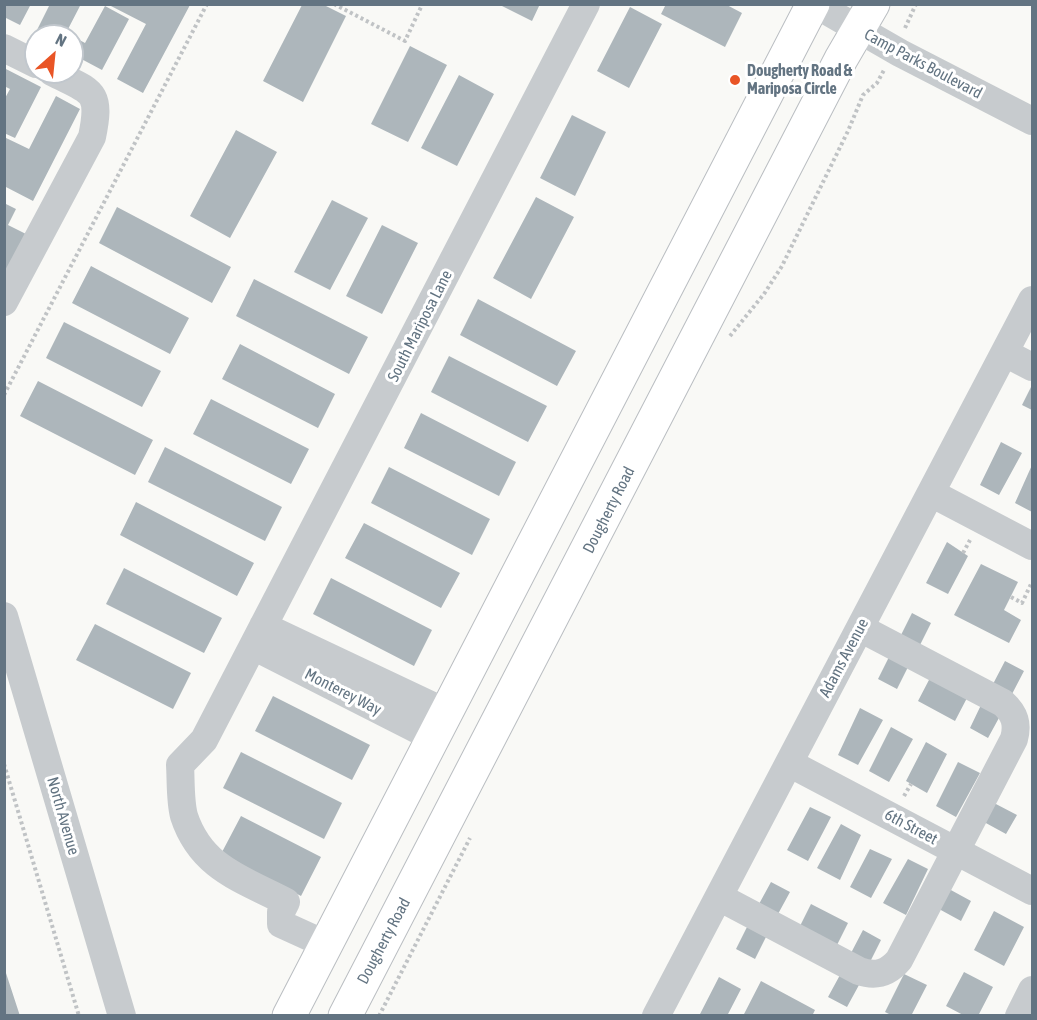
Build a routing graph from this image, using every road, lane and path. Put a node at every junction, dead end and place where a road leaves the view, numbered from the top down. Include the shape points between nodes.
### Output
1 (207, 4) edge
2 (334, 4) edge
3 (586, 4) edge
4 (814, 4) edge
5 (916, 4) edge
6 (421, 7) dead end
7 (866, 17) edge
8 (909, 21) dead end
9 (4, 48) edge
10 (24, 58) edge
11 (877, 83) dead end
12 (75, 84) edge
13 (1032, 121) edge
14 (1032, 300) edge
15 (4, 302) edge
16 (729, 338) dead end
17 (1005, 352) junction
18 (1032, 367) edge
19 (4, 395) edge
20 (931, 493) junction
21 (970, 539) dead end
22 (1032, 546) edge
23 (963, 553) dead end
24 (1032, 582) edge
25 (1011, 597) dead end
26 (4, 616) edge
27 (860, 628) junction
28 (258, 636) junction
29 (439, 725) junction
30 (789, 763) junction
31 (4, 764) edge
32 (911, 784) dead end
33 (904, 797) dead end
34 (475, 828) dead end
35 (956, 851) junction
36 (1032, 891) edge
37 (719, 897) junction
38 (325, 944) junction
39 (1032, 990) edge
40 (79, 1016) edge
41 (122, 1016) edge
42 (288, 1016) edge
43 (345, 1016) edge
44 (379, 1016) edge
45 (656, 1016) edge
46 (1019, 1016) edge

1 - 19 path
2 - 6 path via 405,41
3 - 28 street, South Mariposa Lane
4 - 7 street, Camp Parks Boulevard
4 - 29 main road
5 - 8 path
7 - 13 street, Camp Parks Boulevard
7 - 43 main road, Dougherty Road
9 - 10 street
11 - 16 path via 863,95 782,266
12 - 15 street via 96,100 92,137
14 - 17 street, Adams Avenue
17 - 18 street
17 - 20 street, Adams Avenue
20 - 22 street
20 - 27 street, Adams Avenue
21 - 23 path
24 - 25 path via 1022,603
26 - 41 street, North Avenue
27 - 30 street, Adams Avenue
27 - 35 street via 1003,703 1016,720 1014,739
28 - 29 street, Monterey Way
28 - 38 street, South Mariposa Lane via 204,740 180,765 184,814 196,842 216,866 286,902 281,924
29 - 38 main road
30 - 35 street, 6th Street
30 - 37 street, Adams Avenue
31 - 40 path
32 - 33 path
34 - 44 path
35 - 36 street, 6th Street
35 - 37 street via 899,960 882,974 860,971
37 - 45 street, Adams Avenue
38 - 42 main road
39 - 46 street

